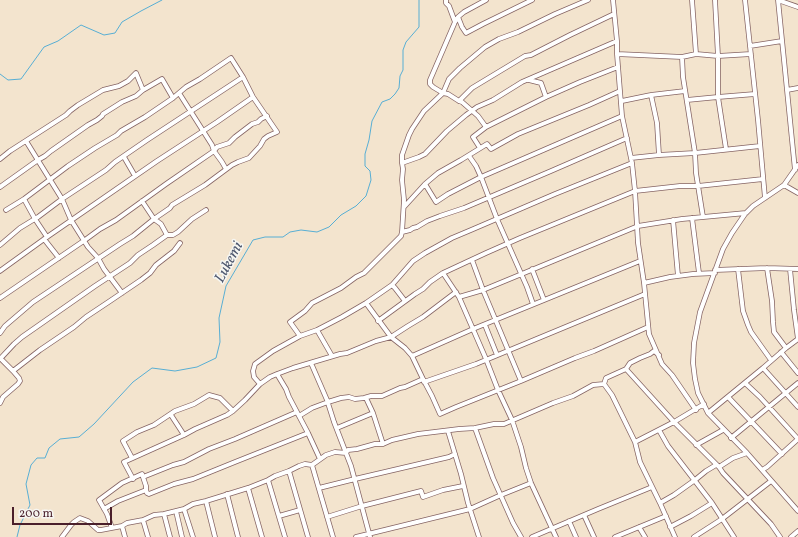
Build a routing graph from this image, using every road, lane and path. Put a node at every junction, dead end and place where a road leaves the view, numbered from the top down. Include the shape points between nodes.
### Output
1 (446, 0) edge
2 (486, 0) edge
3 (532, 0) edge
4 (588, 0) edge
5 (613, 0) edge
6 (692, 0) edge
7 (715, 0) edge
8 (745, 0) edge
9 (777, 0) edge
10 (785, 1) edge
11 (798, 7) edge
12 (614, 14) junction
13 (458, 17) junction
14 (455, 22) junction
15 (782, 41) junction
16 (617, 42) junction
17 (750, 46) junction
18 (617, 54) junction
19 (696, 54) junction
20 (751, 54) junction
21 (718, 56) junction
22 (682, 57) junction
23 (618, 67) junction
24 (243, 77) junction
25 (528, 80) junction
26 (798, 88) edge
27 (143, 90) junction
28 (787, 90) junction
29 (620, 91) junction
30 (685, 91) junction
31 (179, 93) junction
32 (443, 93) junction
33 (755, 94) junction
34 (651, 95) junction
35 (253, 97) junction
36 (718, 97) junction
37 (173, 98) junction
38 (546, 98) junction
39 (687, 100) junction
40 (459, 101) junction
41 (622, 101) junction
42 (191, 110) junction
43 (472, 111) junction
44 (267, 116) junction
45 (622, 116) junction
46 (486, 127) junction
47 (203, 131) junction
48 (627, 138) junction
49 (26, 141) junction
50 (760, 146) junction
51 (480, 148) junction
52 (726, 149) junction
53 (214, 151) junction
54 (695, 153) junction
55 (659, 155) junction
56 (469, 156) junction
57 (124, 157) junction
58 (631, 158) junction
59 (0, 159) edge
60 (38, 160) junction
61 (402, 163) junction
62 (632, 163) junction
63 (798, 165) edge
64 (226, 169) junction
65 (794, 170) junction
66 (135, 176) junction
67 (481, 177) junction
68 (763, 179) junction
69 (50, 180) junction
70 (425, 184) junction
71 (784, 185) junction
72 (698, 186) junction
73 (0, 187) edge
74 (635, 191) junction
75 (798, 192) edge
76 (489, 197) junction
77 (765, 198) junction
78 (24, 199) junction
79 (62, 199) junction
80 (142, 201) junction
81 (404, 207) junction
82 (6, 210) dead end
83 (206, 210) dead end
84 (747, 213) junction
85 (703, 217) junction
86 (692, 218) junction
87 (35, 219) junction
88 (154, 219) junction
89 (497, 219) junction
90 (71, 220) junction
91 (673, 220) junction
92 (638, 226) junction
93 (402, 232) junction
94 (167, 235) junction
95 (46, 238) junction
96 (85, 240) junction
97 (180, 243) dead end
98 (508, 244) junction
99 (0, 245) edge
100 (59, 258) junction
101 (98, 258) junction
102 (472, 260) junction
103 (640, 261) junction
104 (768, 268) junction
105 (532, 269) junction
106 (738, 269) junction
107 (790, 269) junction
108 (798, 269) edge
109 (0, 271) edge
110 (715, 272) junction
111 (443, 273) junction
112 (699, 273) junction
113 (521, 274) junction
114 (110, 276) junction
115 (678, 276) junction
116 (644, 283) junction
117 (392, 285) junction
118 (483, 290) junction
119 (456, 292) junction
120 (122, 293) junction
121 (645, 294) junction
122 (459, 297) junction
123 (0, 298) edge
124 (544, 300) junction
125 (405, 301) junction
126 (366, 303) junction
127 (533, 304) junction
128 (496, 320) junction
129 (378, 321) junction
130 (485, 325) junction
131 (648, 327) junction
132 (473, 329) junction
133 (317, 330) junction
134 (0, 333) edge
135 (300, 336) junction
136 (391, 337) junction
137 (786, 348) junction
138 (508, 350) junction
139 (781, 352) junction
140 (497, 355) junction
141 (332, 356) junction
142 (412, 356) junction
143 (659, 356) junction
144 (0, 358) edge
145 (486, 359) junction
146 (771, 360) junction
147 (310, 363) junction
148 (763, 368) junction
149 (626, 369) junction
150 (13, 371) junction
151 (798, 373) edge
152 (277, 374) junction
153 (424, 381) junction
154 (521, 381) junction
155 (746, 383) junction
156 (798, 383) edge
157 (260, 384) junction
158 (604, 384) junction
159 (498, 390) junction
160 (786, 393) junction
161 (1, 395) edge
162 (728, 397) junction
163 (366, 398) junction
164 (328, 402) junction
165 (0, 403) edge
166 (704, 404) junction
167 (769, 407) junction
168 (798, 407) edge
169 (696, 410) junction
170 (233, 411) junction
171 (373, 413) junction
172 (298, 414) junction
173 (708, 414) junction
174 (170, 415) junction
175 (512, 420) junction
176 (674, 422) junction
177 (751, 422) junction
178 (337, 428) junction
179 (475, 428) junction
180 (658, 430) junction
181 (723, 430) junction
182 (448, 431) junction
183 (308, 433) junction
184 (184, 435) junction
185 (731, 438) junction
186 (798, 439) edge
187 (635, 442) junction
188 (383, 444) junction
189 (696, 445) junction
190 (346, 453) junction
191 (455, 454) junction
192 (746, 454) junction
193 (782, 454) junction
194 (132, 458) junction
195 (320, 459) junction
196 (312, 465) junction
197 (717, 466) junction
198 (762, 470) junction
199 (289, 471) junction
200 (143, 477) junction
201 (133, 479) junction
202 (355, 479) junction
203 (268, 480) junction
204 (695, 480) junction
205 (770, 481) junction
206 (531, 483) junction
207 (463, 486) junction
208 (652, 487) junction
209 (248, 488) junction
210 (319, 488) junction
211 (146, 490) junction
212 (227, 494) junction
213 (501, 495) junction
214 (747, 500) junction
215 (206, 501) junction
216 (660, 503) junction
217 (712, 503) junction
218 (362, 506) junction
219 (104, 509) junction
220 (184, 509) junction
221 (470, 509) junction
222 (300, 510) junction
223 (176, 511) junction
224 (798, 511) edge
225 (164, 514) junction
226 (584, 515) junction
227 (279, 516) junction
228 (666, 516) junction
229 (327, 517) junction
230 (722, 519) junction
231 (143, 520) junction
232 (569, 520) junction
233 (122, 526) junction
234 (639, 527) junction
235 (670, 527) junction
236 (112, 528) junction
237 (553, 528) junction
238 (798, 531) edge
239 (369, 535) edge
240 (628, 535) edge
241 (62, 537) edge
242 (125, 537) edge
243 (148, 537) edge
244 (170, 537) edge
245 (182, 537) edge
246 (193, 537) edge
247 (215, 537) edge
248 (238, 537) edge
249 (262, 537) edge
250 (285, 537) edge
251 (308, 537) edge
252 (333, 537) edge
253 (356, 537) edge
254 (478, 537) edge
255 (521, 537) edge
256 (532, 537) edge
257 (556, 537) edge
258 (576, 537) edge
259 (594, 537) edge
260 (615, 537) edge
261 (645, 537) edge
262 (675, 537) edge
263 (694, 537) edge
264 (734, 537) edge
265 (780, 537) edge
266 (791, 537) edge

1 - 14 street
2 - 13 street
3 - 13 street via 466,33
4 - 32 street via 485,47 449,79
5 - 12 street
6 - 19 street
7 - 21 street
8 - 17 street
9 - 10 street
9 - 15 street
10 - 11 street
12 - 16 street
12 - 40 street via 525,56 472,88
13 - 14 street
14 - 32 street via 430,80 432,87
15 - 17 street
15 - 28 street
16 - 18 street
16 - 25 street
17 - 20 street
18 - 22 street
18 - 23 street
19 - 21 street
19 - 22 street
20 - 21 street
20 - 33 street
21 - 36 street
22 - 30 street
23 - 29 street
23 - 38 street
24 - 31 street via 231,58
24 - 35 street
24 - 42 street
25 - 38 street via 541,83
25 - 43 street
26 - 28 street
27 - 37 street via 162,79
27 - 49 street via 136,73 119,86 103,90
27 - 60 street via 103,114
28 - 65 street
29 - 41 street
29 - 51 street via 518,134 491,149 487,144
30 - 34 street
30 - 39 street
31 - 37 street
31 - 42 street
32 - 40 street
32 - 61 street via 424,111 412,129 402,155
33 - 36 street
33 - 50 street
34 - 41 street
34 - 55 street via 657,123
35 - 44 street
35 - 47 street
36 - 39 street
36 - 52 street
37 - 69 street
38 - 46 street
39 - 54 street
40 - 43 street
41 - 45 street
42 - 47 street
42 - 57 street
43 - 46 street
43 - 61 street via 447,131 425,154
44 - 53 street
44 - 64 street via 277,132 264,139 249,158
45 - 48 street
45 - 67 street
46 - 51 street via 473,137
47 - 53 street
47 - 66 street
48 - 58 street
48 - 76 street
49 - 59 street
49 - 60 street
50 - 52 street
50 - 68 street
51 - 56 street
52 - 54 street
53 - 64 street
53 - 80 street
54 - 55 street
54 - 72 street
55 - 58 street
56 - 67 street
56 - 70 street via 438,173
57 - 66 street
57 - 79 street
58 - 62 street
60 - 69 street
60 - 73 street
61 - 81 street
62 - 74 street
62 - 89 street
63 - 65 street
64 - 88 street
65 - 71 street
66 - 90 street
67 - 70 street via 436,202
67 - 76 street
68 - 72 street
68 - 77 street
69 - 78 street
69 - 79 street
70 - 81 street
71 - 75 street
71 - 77 street
72 - 74 street
72 - 85 street
74 - 92 street
74 - 98 street
76 - 89 street
76 - 93 street
77 - 84 street
78 - 82 street
78 - 87 street
79 - 87 street
79 - 90 street
80 - 88 street
80 - 96 street
81 - 93 street
83 - 94 street via 192,218 178,232
84 - 85 street
84 - 110 street via 723,249
85 - 86 street
86 - 91 street
86 - 112 street
87 - 95 street
87 - 99 street
88 - 94 street via 161,224
88 - 101 street
89 - 98 street
89 - 117 street via 452,238 412,261
90 - 95 street
90 - 96 street
91 - 92 street
91 - 115 street
92 - 103 street
92 - 105 street
93 - 135 street via 364,273 312,303 290,322
94 - 114 street
95 - 100 street
95 - 109 street
96 - 100 street
96 - 101 street
97 - 120 street via 150,273
98 - 102 street
98 - 113 street
100 - 123 street
101 - 114 street
101 - 134 street via 33,302
102 - 111 street
102 - 118 street
103 - 116 street
103 - 124 street
104 - 106 street
104 - 107 street
104 - 137 street via 774,332
105 - 113 street
105 - 124 street
106 - 110 street
106 - 146 street via 743,311 748,325
107 - 108 street
107 - 137 street via 798,339
110 - 112 street
110 - 166 street via 700,312 694,343 695,379
111 - 119 street
111 - 125 street
112 - 115 street
113 - 118 street
113 - 127 street
114 - 120 street
114 - 144 street via 22,337
115 - 116 street
116 - 121 street
117 - 125 street
117 - 126 street
118 - 122 street
118 - 128 street
119 - 122 street
119 - 136 street
120 - 150 street
121 - 131 street
121 - 138 street
122 - 132 street
124 - 127 street
125 - 129 street
126 - 129 street
126 - 133 street
127 - 128 street
128 - 130 street
128 - 138 street
129 - 136 street
130 - 132 street
130 - 140 street
131 - 143 street
131 - 154 street
132 - 142 street
132 - 145 street
133 - 135 street
133 - 141 street
135 - 157 street via 254,364 254,377
136 - 141 street
136 - 142 street
137 - 139 street
138 - 140 street
138 - 154 street
139 - 146 street
139 - 151 street
140 - 145 street
141 - 147 street
142 - 153 street
143 - 149 street via 654,351 630,363
143 - 169 street via 662,364
144 - 150 street
145 - 153 street
145 - 159 street
146 - 148 street
147 - 152 street
147 - 164 street
148 - 155 street
148 - 160 street
149 - 158 street via 606,378
149 - 176 street
150 - 161 street via 20,381
152 - 157 street
152 - 172 street
153 - 159 street via 440,414
153 - 163 street via 382,396
154 - 159 street
155 - 162 street
155 - 167 street
156 - 160 street
157 - 170 street
158 - 175 street via 593,385
158 - 187 street
159 - 175 street
160 - 167 street
160 - 168 street
161 - 165 street
162 - 173 street
162 - 177 street
163 - 164 street via 341,398
163 - 171 street
164 - 172 street
164 - 178 street
166 - 169 street
166 - 173 street
167 - 177 street
167 - 186 street
169 - 176 street
170 - 174 street via 220,398 209,395
170 - 184 street
171 - 178 street
171 - 188 street
172 - 183 street
172 - 200 street
173 - 181 street
174 - 184 street
174 - 194 street via 123,442
175 - 179 street via 504,424
175 - 206 street
176 - 180 street
176 - 189 street
177 - 185 street
177 - 193 street
178 - 190 street
179 - 182 street
179 - 213 street
180 - 187 street
180 - 204 street
181 - 185 street
181 - 189 street
182 - 188 street via 418,434
182 - 191 street
183 - 195 street
183 - 211 street via 149,494
184 - 194 street
185 - 192 street
186 - 193 street
187 - 208 street via 640,462
188 - 190 street via 348,450
189 - 197 street
190 - 195 street via 335,452
190 - 202 street
191 - 202 street
191 - 207 street
192 - 197 street
192 - 198 street
193 - 198 street
194 - 201 street via 124,462
195 - 196 street
196 - 199 street via 305,464
196 - 210 street
197 - 204 street
197 - 214 street
198 - 205 street
199 - 203 street
199 - 222 street
200 - 201 street via 142,474
200 - 211 street
201 - 219 street via 122,483 99,500
202 - 210 street
202 - 218 street
203 - 209 street
203 - 227 street
204 - 216 street
204 - 217 street
205 - 214 street
205 - 224 street
206 - 213 street
206 - 237 street
207 - 218 street via 423,497 421,491
207 - 221 street
208 - 216 street
208 - 226 street
209 - 212 street
209 - 249 street
210 - 229 street
211 - 219 street
212 - 215 street
212 - 248 street
213 - 221 street
213 - 255 street
214 - 230 street
214 - 265 street
215 - 220 street
215 - 247 street
216 - 228 street
217 - 230 street
217 - 235 street
218 - 229 street
218 - 239 street
219 - 236 street
220 - 223 street
220 - 246 street
221 - 239 street
221 - 254 street
222 - 227 street
222 - 251 street
223 - 225 street
223 - 245 street
225 - 231 street
225 - 244 street
226 - 232 street
226 - 259 street
227 - 250 street
228 - 234 street
228 - 235 street
229 - 252 street
230 - 263 street
230 - 264 street
231 - 233 street
231 - 243 street
232 - 237 street
232 - 258 street
233 - 236 street
233 - 242 street
234 - 240 street
234 - 261 street
235 - 262 street
236 - 241 street via 98,530 80,518
237 - 256 street
237 - 257 street
238 - 266 street
239 - 253 street
240 - 260 street

